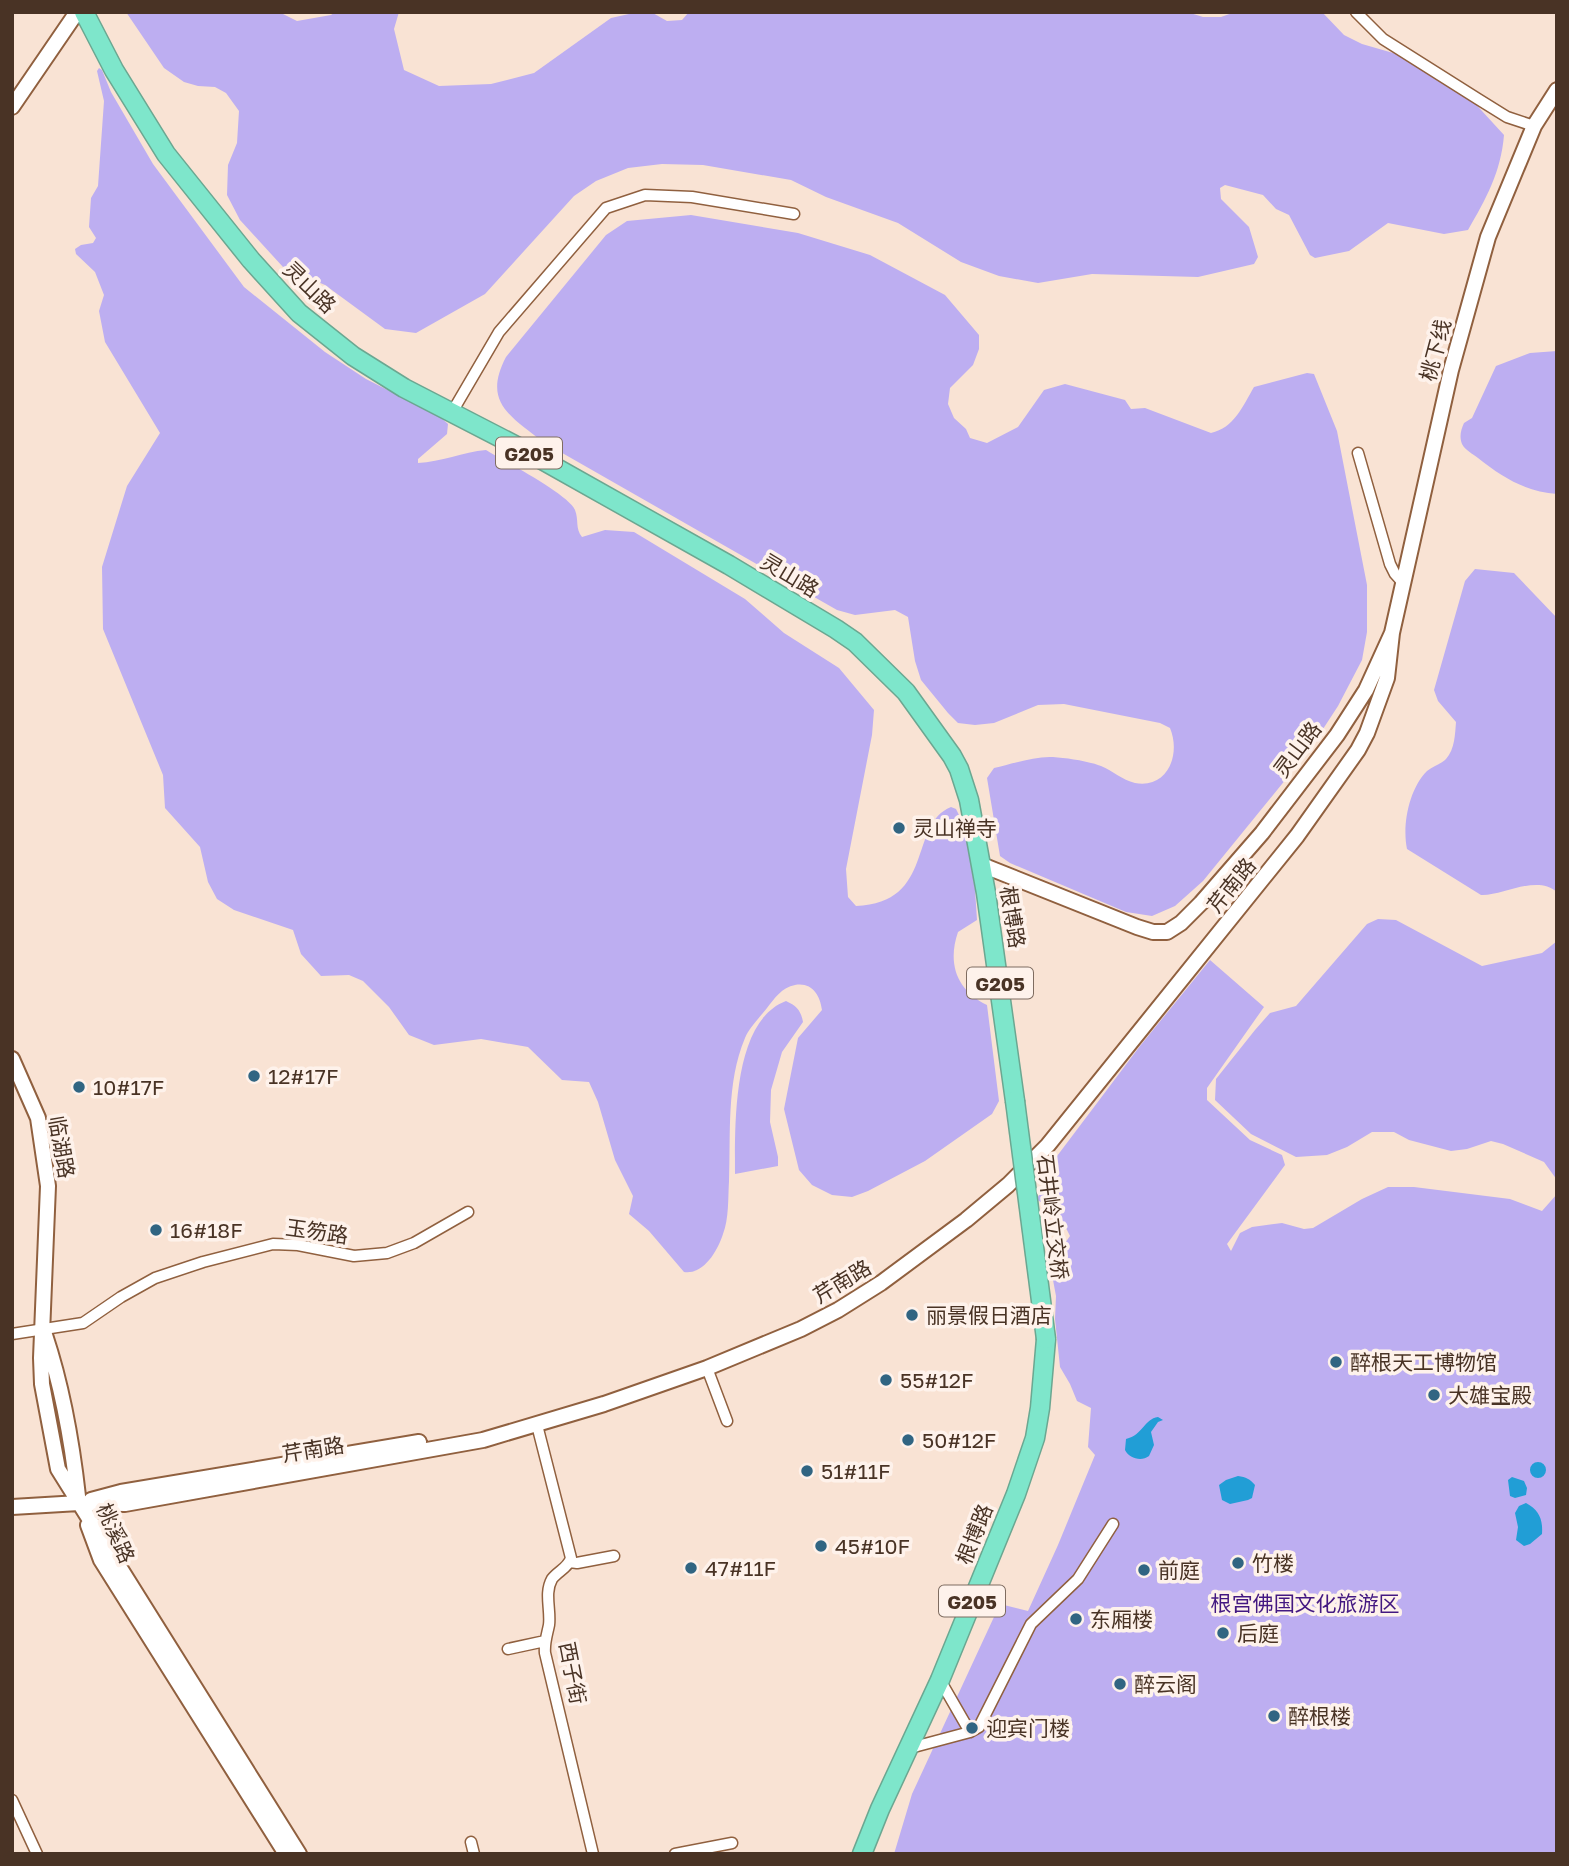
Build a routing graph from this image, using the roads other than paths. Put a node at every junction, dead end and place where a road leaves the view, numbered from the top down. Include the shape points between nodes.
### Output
1 (77, 12) edge
2 (84, 12) edge
3 (1356, 12) edge
4 (1557, 90) edge
5 (12, 107) edge
6 (1534, 126) junction
7 (794, 214) dead end
8 (451, 414) junction
9 (1358, 453) dead end
10 (1404, 584) junction
11 (1392, 634) junction
12 (982, 865) junction
13 (12, 1059) edge
14 (1016, 1101) joint
15 (468, 1212) dead end
16 (44, 1330) junction
17 (12, 1334) edge
18 (1046, 1339) joint
19 (707, 1368) junction
20 (727, 1421) dead end
21 (537, 1425) junction
22 (79, 1503) junction
23 (12, 1507) edge
24 (1114, 1524) dead end
25 (614, 1556) dead end
26 (570, 1562) junction
27 (545, 1641) junction
28 (508, 1649) dead end
29 (940, 1680) junction
30 (970, 1732) junction
31 (910, 1748) junction
32 (12, 1800) edge
33 (471, 1842) dead end
34 (732, 1843) dead end
35 (37, 1854) edge
36 (286, 1854) edge
37 (299, 1854) edge
38 (474, 1854) edge
39 (593, 1854) edge
40 (675, 1854) edge
41 (862, 1854) edge

1 - 5 main road
2 - 8 highway, 灵山路 / G205 via 166,154 299,313 353,356
3 - 6 street via 1383,38 1478,99 1507,117
4 - 6 main road, 桃下线
6 - 10 main road, 桃下线 via 1484,251 1451,370
7 - 8 street via 692,197 645,195 606,208 499,332
8 - 12 highway, 灵山路 / G205 via 717,558 855,642 906,692 952,756 969,800
9 - 10 street via 1390,564
10 - 11 main road, 桃下线
11 - 12 main road, 灵山路 via 1366,691 1337,735 1262,833 1201,903 1167,932 1145,930
11 - 19 main road, 芹南路 via 1387,678 1358,750 1297,836 1048,1145 956,1229 881,1283 838,1310
12 - 14 highway, 根博路 / G205
13 - 16 main road, 临湖路 via 38,1118 48,1186
14 - 18 highway, 石井岭立交桥 / G205, bridge
15 - 16 street, 玉笏路 via 415,1243 387,1253 354,1256 274,1244 202,1262 155,1278 83,1323
16 - 17 street, 玉笏路
16 - 22 main road, 临湖路 via 42,1384 58,1469
18 - 29 highway, 根博路 / G205 via 1035,1438
19 - 20 street
19 - 21 main road, 芹南路
21 - 22 main road, 芹南路 via 483,1440 125,1504
21 - 26 street
22 - 23 main road, 芹南路
22 - 36 main road, 桃溪路 via 101,1560
22 - 37 main road, 桃溪路
24 - 30 street via 1078,1579 1031,1624 979,1727
25 - 26 street
26 - 27 street, 西子街 via 550,1584
27 - 28 street
27 - 39 street, 西子街
29 - 30 street
29 - 31 highway, 根博路 / G205
30 - 31 street
31 - 41 highway, 根博路 / G205
32 - 35 street
33 - 38 street
34 - 40 street

